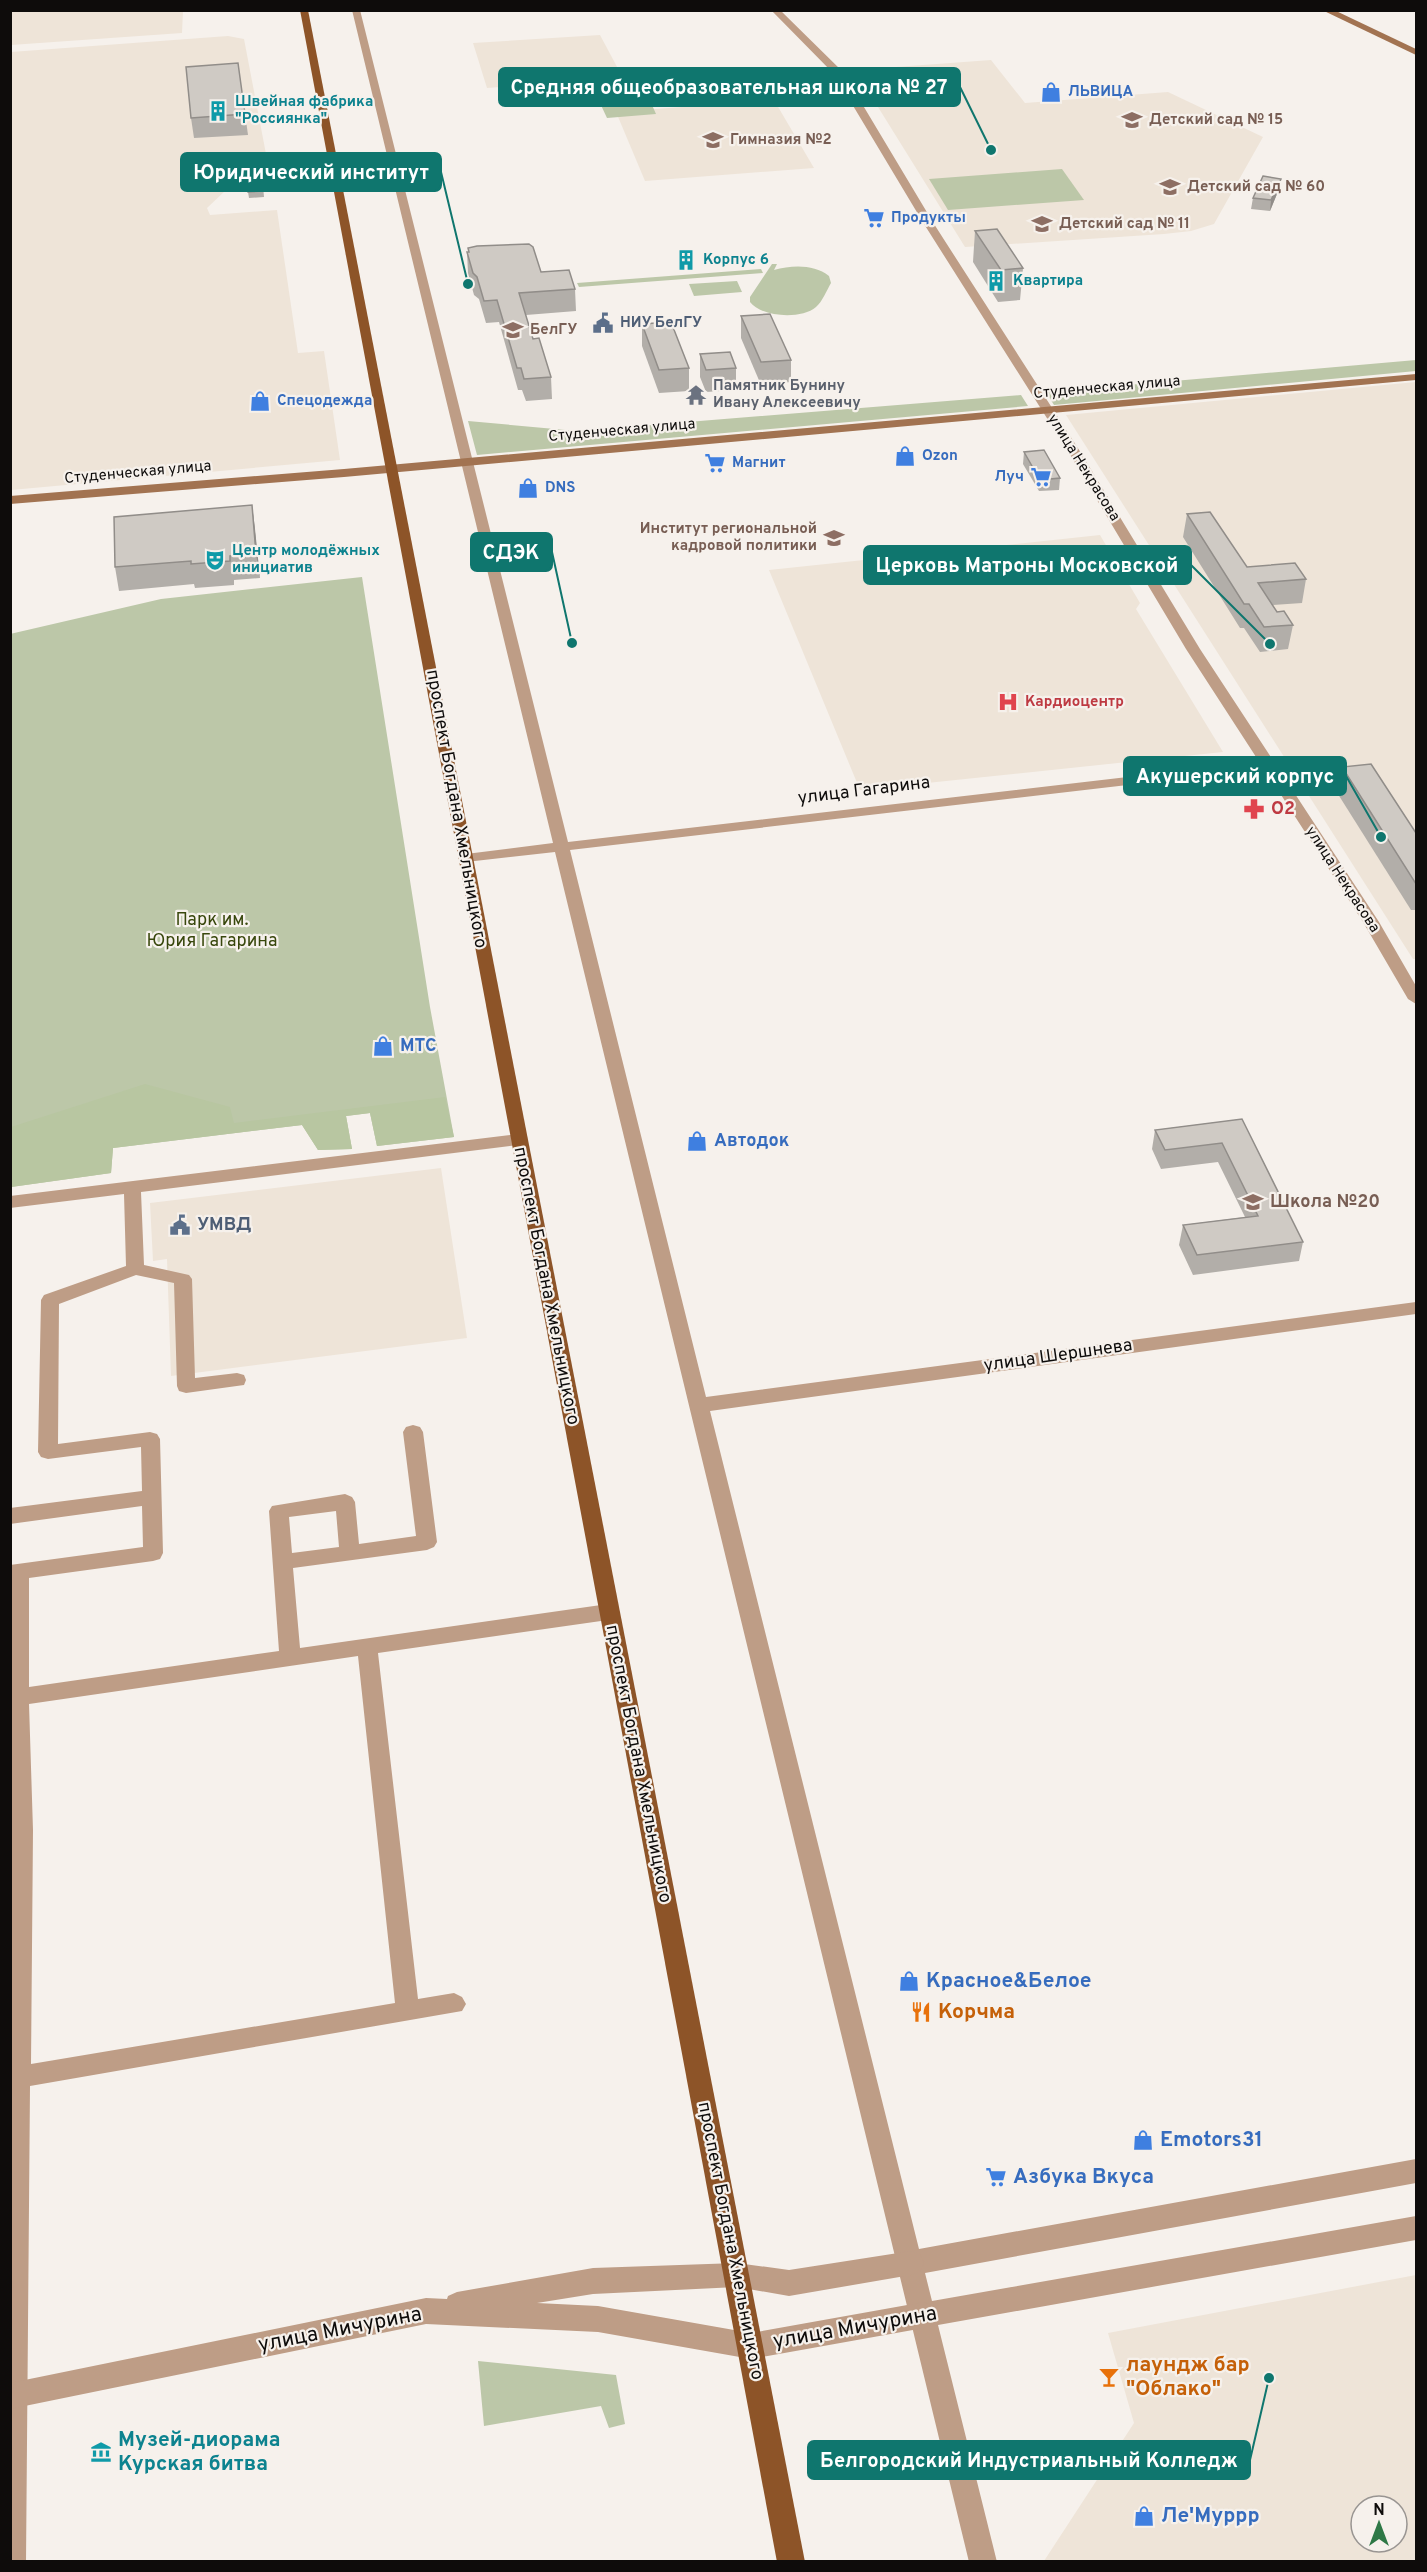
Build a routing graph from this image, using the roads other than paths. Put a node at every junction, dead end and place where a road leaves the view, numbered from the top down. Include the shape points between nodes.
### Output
1 (304, 10) edge
2 (356, 10) edge
3 (775, 10) edge
4 (1326, 10) edge
5 (1416, 52) edge
6 (1416, 377) edge
7 (1047, 410) junction
8 (468, 461) junction
9 (392, 468) junction
10 (10, 500) edge
11 (1266, 762) junction
12 (562, 846) junction
13 (466, 858) junction
14 (1410, 977) edge
15 (1416, 999) edge
16 (519, 1140) junction
17 (132, 1186) junction
18 (10, 1202) edge
19 (135, 1269) junction
20 (1416, 1308) edge
21 (237, 1380) dead end
22 (699, 1405) junction
23 (413, 1432) dead end
24 (151, 1497) junction
25 (10, 1516) edge
26 (350, 1552) junction
27 (283, 1562) junction
28 (15, 1573) edge
29 (608, 1612) junction
30 (367, 1647) junction
31 (290, 1658) junction
32 (18, 1697) junction
33 (16, 1831) edge
34 (454, 2004) dead end
35 (408, 2012) junction
36 (20, 2077) junction
37 (1416, 2171) edge
38 (1416, 2228) edge
39 (911, 2263) junction
40 (737, 2274) junction
41 (426, 2311) junction
42 (924, 2315) junction
43 (751, 2346) junction
44 (13, 2396) edge
45 (12, 2562) edge
46 (791, 2562) edge
47 (983, 2562) edge

1 - 9 main road, проспект Богдана Хмельницкого
2 - 8 street
3 - 7 street, улица Некрасова via 838,72
4 - 5 main road
6 - 7 main road, Студенческая улица
7 - 8 main road, Студенческая улица
7 - 11 street, улица Некрасова
8 - 9 main road, Студенческая улица
8 - 12 street
9 - 10 main road, Студенческая улица
9 - 13 main road, проспект Богдана Хмельницкого
11 - 12 street, улица Гагарина
11 - 14 street, улица Некрасова
12 - 13 street, улица Гагарина
12 - 22 street
13 - 16 main road, проспект Богдана Хмельницкого
14 - 15 street, улица Некрасова
16 - 17 street
16 - 29 main road, проспект Богдана Хмельницкого
17 - 18 street
17 - 19 street
19 - 21 street via 183,1279 186,1386
19 - 24 street via 50,1300 48,1452 150,1438
20 - 22 street, улица Шершнева
22 - 39 street
23 - 26 street via 427,1542
24 - 25 street
24 - 28 street via 153,1553
26 - 27 street
26 - 27 street via 345,1502 279,1511
27 - 31 street
28 - 32 street
29 - 30 street
29 - 40 main road, проспект Богдана Хмельницкого
30 - 31 street
30 - 35 street
31 - 32 street
32 - 33 street
33 - 36 street
34 - 35 street
35 - 36 street
36 - 44 street
37 - 39 street
38 - 42 street, улица Мичурина
39 - 40 street via 789,2283
39 - 42 street
40 - 41 street via 593,2280
40 - 43 main road, проспект Богдана Хмельницкого
41 - 43 street, улица Мичурина via 598,2319
41 - 44 street, улица Мичурина
42 - 43 street, улица Мичурина
42 - 47 street
43 - 46 main road, проспект Богдана Хмельницкого
44 - 45 street

